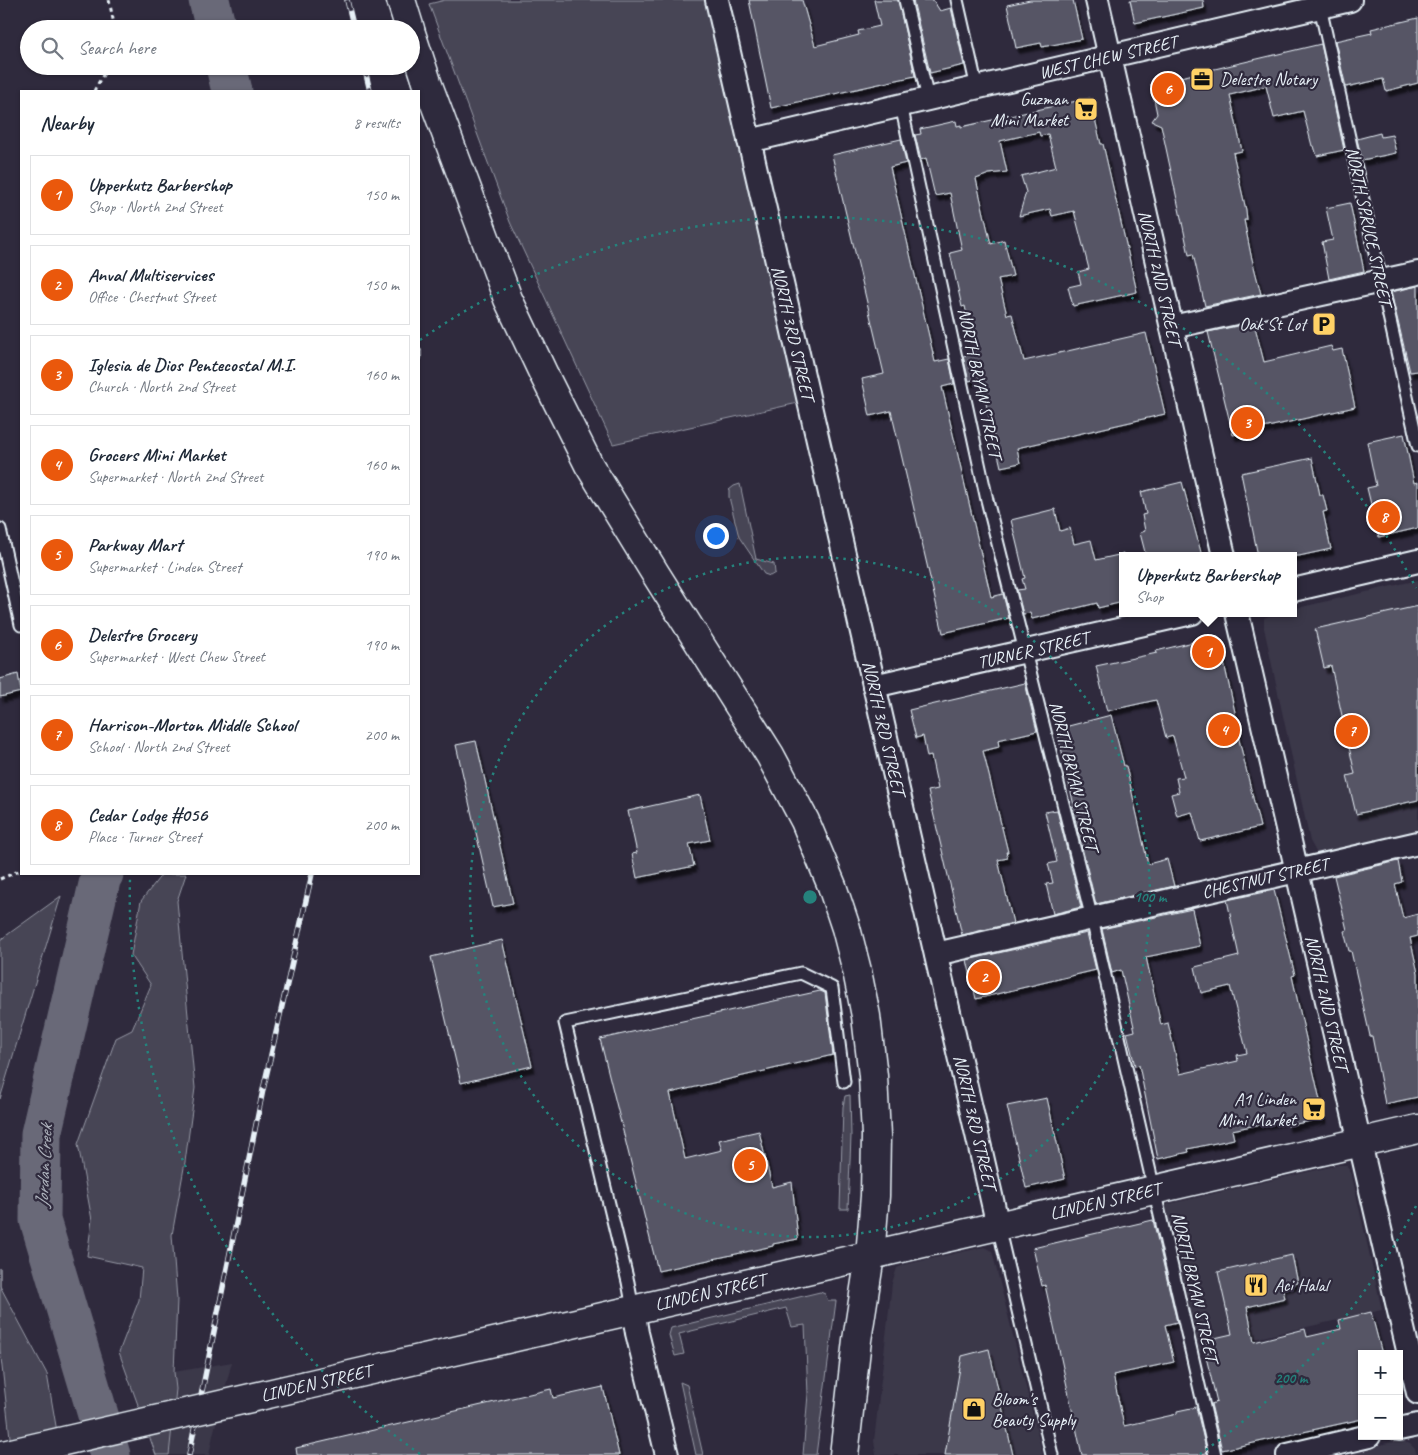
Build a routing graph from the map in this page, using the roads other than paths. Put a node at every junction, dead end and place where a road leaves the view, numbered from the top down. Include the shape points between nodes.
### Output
1 (401, 0) edge
2 (717, 0) edge
3 (905, 0) edge
4 (957, 0) edge
5 (1097, 0) edge
6 (1350, 0) edge
7 (1320, 7) junction
8 (1268, 9) edge
9 (407, 20) edge
10 (1110, 57) junction
11 (420, 61) edge
12 (977, 88) junction
13 (928, 99) junction
14 (901, 105) junction
15 (749, 141) junction
16 (1418, 272) edge
17 (1381, 281) junction
18 (1172, 328) junction
19 (1412, 397) edge
20 (1418, 446) edge
21 (0, 529) edge
22 (1223, 552) edge
23 (1418, 562) edge
24 (1297, 589) edge
25 (1175, 617) edge
26 (1238, 617) edge
27 (20, 620) edge
28 (1025, 652) junction
29 (874, 686) junction
30 (1418, 843) edge
31 (1297, 871) junction
32 (1092, 919) junction
33 (936, 954) junction
34 (844, 1082) dead end
35 (1418, 1129) edge
36 (1360, 1143) junction
37 (1154, 1190) junction
38 (998, 1226) junction
39 (870, 1256) junction
40 (632, 1309) junction
41 (1418, 1393) edge
42 (1418, 1425) edge
43 (1403, 1428) edge
44 (1358, 1439) edge
45 (3, 1455) edge
46 (667, 1455) edge
47 (844, 1455) edge
48 (1052, 1455) edge
49 (1215, 1455) edge
50 (1288, 1455) edge

1 - 9 main road
2 - 15 street, NORTH 3RD STREET
3 - 13 lane
4 - 12 lane
5 - 10 street, NORTH 2ND STREET
6 - 7 street, WEST CHEW STREET
7 - 8 street, WEST CHEW STREET
7 - 17 lane, NORTH SPRUCE STREET
8 - 10 street, WEST CHEW STREET
10 - 12 street, WEST CHEW STREET
10 - 18 street, NORTH 2ND STREET
11 - 39 main road via 508,298 544,375 589,465 770,755 805,820 832,886 857,971 874,1076 875,1196
12 - 13 street, WEST CHEW STREET
13 - 14 street, WEST CHEW STREET
14 - 15 street, WEST CHEW STREET
14 - 28 lane, NORTH BRYAN STREET via 987,500
15 - 29 street, NORTH 3RD STREET
16 - 17 street
17 - 18 street
17 - 19 lane, NORTH SPRUCE STREET
18 - 22 street, NORTH 2ND STREET
19 - 20 lane, NORTH SPRUCE STREET
21 - 27 lane
23 - 24 street
25 - 28 street, TURNER STREET
26 - 31 street, NORTH 2ND STREET
28 - 29 street, TURNER STREET
28 - 32 lane, NORTH BRYAN STREET
29 - 33 street, NORTH 3RD STREET
30 - 31 street, CHESTNUT STREET
31 - 32 street, CHESTNUT STREET
31 - 36 street, NORTH 2ND STREET
32 - 33 street, CHESTNUT STREET
32 - 37 lane, NORTH BRYAN STREET
33 - 38 street, NORTH 3RD STREET
34 - 40 lane via 832,988 800,973 565,1023
35 - 36 main road, LINDEN STREET
36 - 37 main road, LINDEN STREET
36 - 41 street, NORTH 2ND STREET
37 - 38 main road, LINDEN STREET
37 - 49 lane, NORTH BRYAN STREET
38 - 39 main road, LINDEN STREET
38 - 48 lane, NORTH 3RD STREET
39 - 40 main road, LINDEN STREET
39 - 47 main road
40 - 45 main road, LINDEN STREET, bridge
40 - 46 street
42 - 43 street
44 - 50 street

